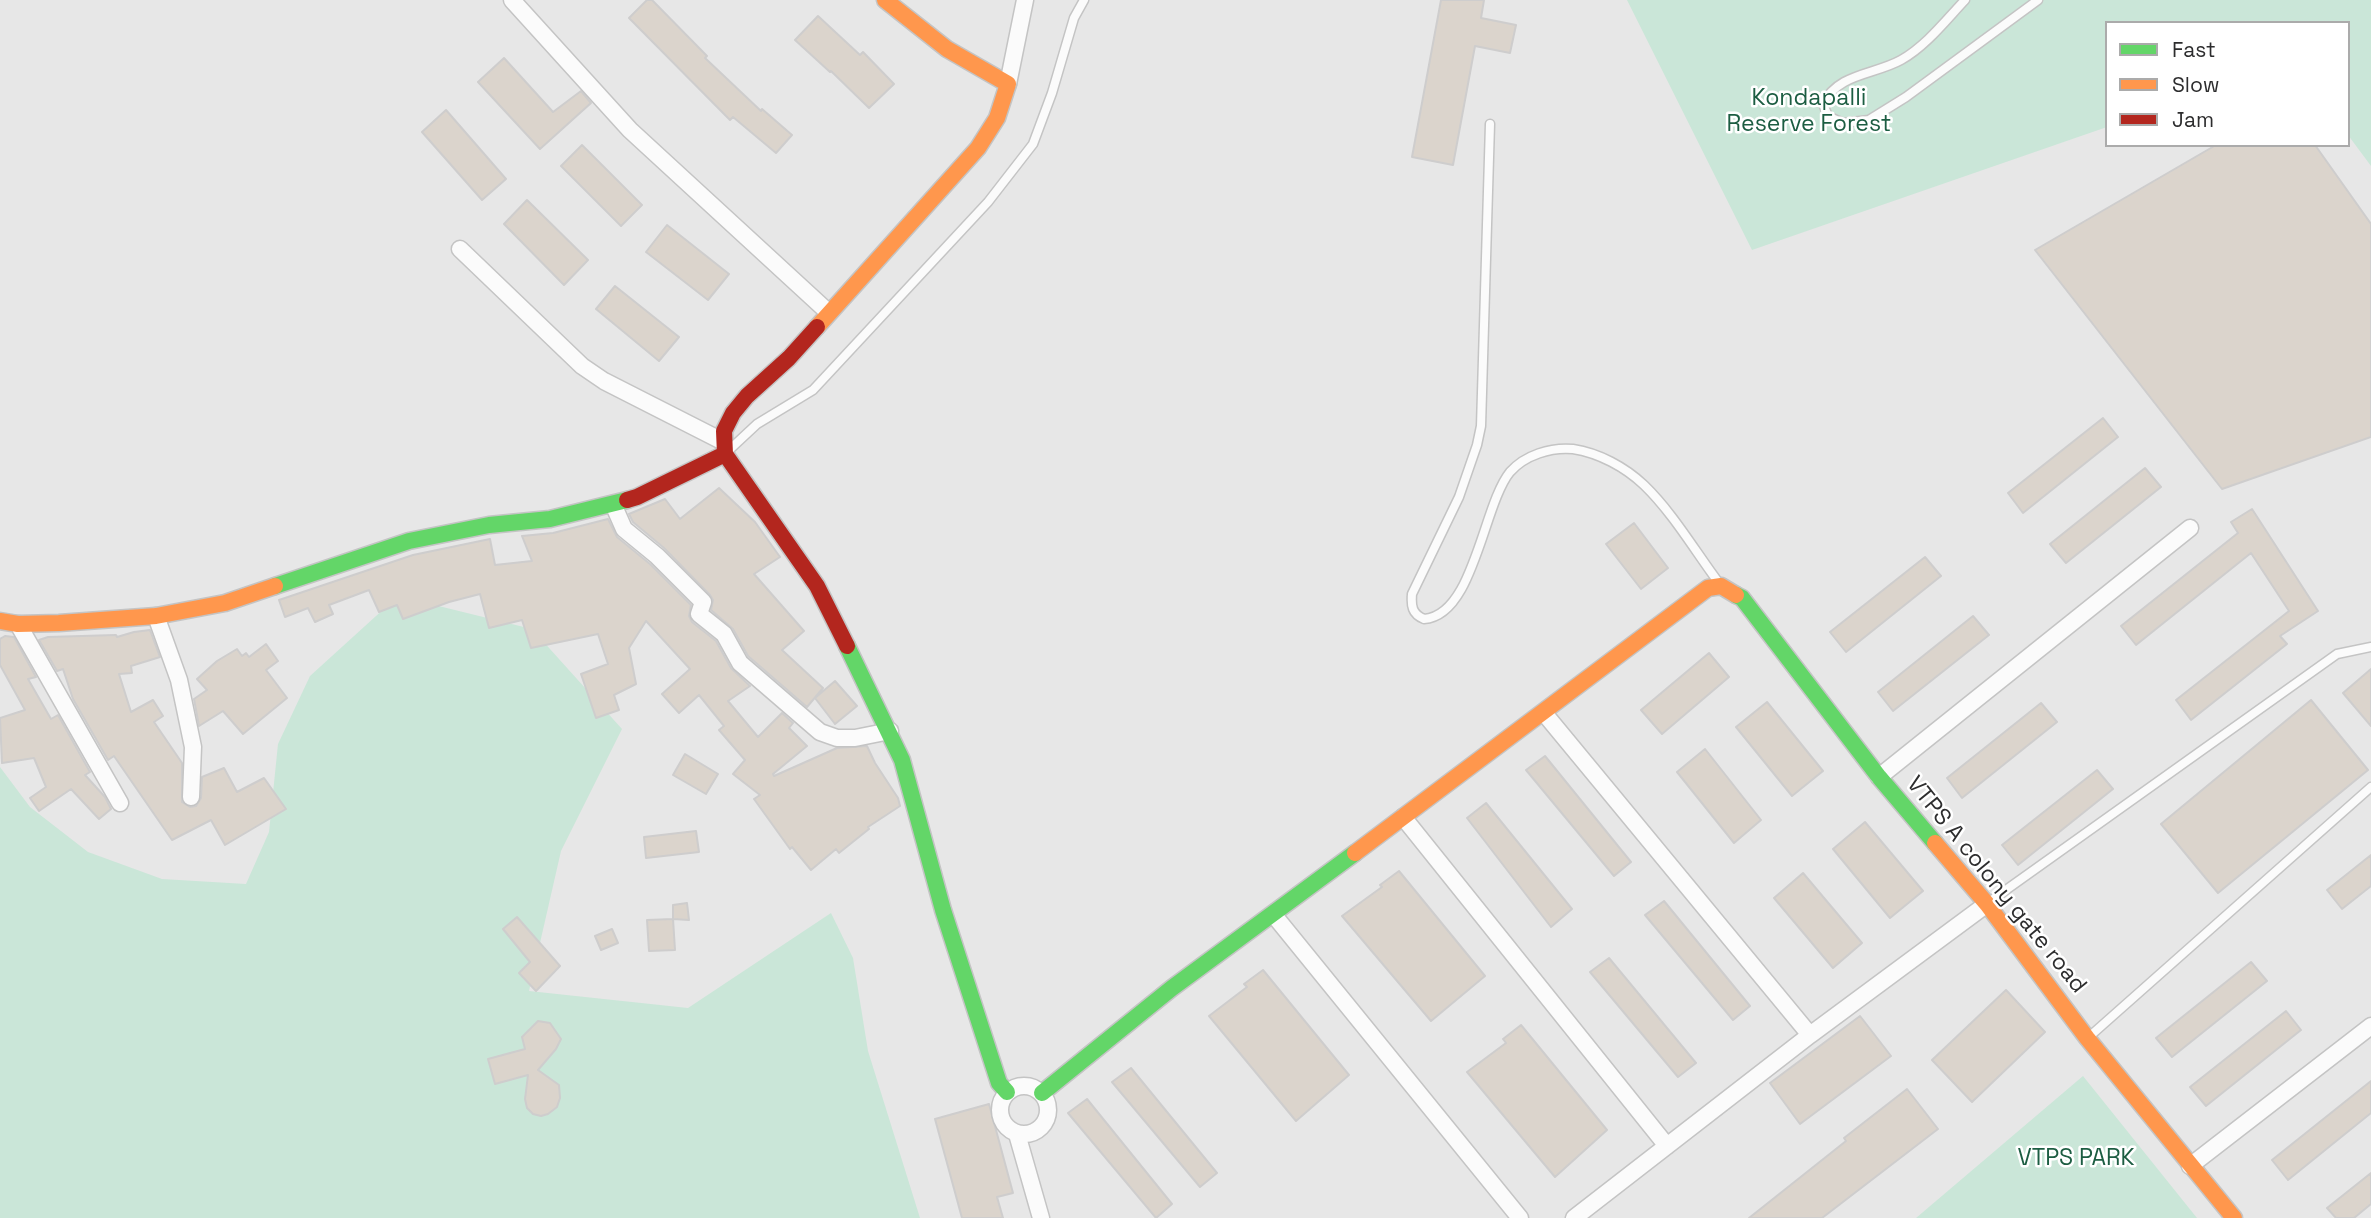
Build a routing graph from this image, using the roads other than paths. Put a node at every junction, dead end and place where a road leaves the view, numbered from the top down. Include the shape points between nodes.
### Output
1 (512, 0) edge
2 (885, 0) edge
3 (1025, 0) edge
4 (1084, 0) edge
5 (1965, 0) edge
6 (2038, 0) edge
7 (1008, 84) junction
8 (1490, 124) dead end
9 (460, 248) dead end
10 (828, 312) junction
11 (724, 448) junction
12 (613, 505) junction
13 (2190, 527) dead end
14 (1721, 586) junction
15 (156, 616) junction
16 (0, 621) edge
17 (18, 624) junction
18 (2371, 647) edge
19 (1544, 713) junction
20 (890, 731) junction
21 (1880, 777) junction
22 (2371, 787) edge
23 (191, 797) dead end
24 (120, 803) dead end
25 (1403, 817) junction
26 (1987, 904) junction
27 (1273, 914) junction
28 (2371, 1026) edge
29 (1810, 1035) junction
30 (2088, 1038) junction
31 (1007, 1092) junction
32 (1042, 1093) junction
33 (1017, 1134) junction
34 (1667, 1146) junction
35 (2190, 1166) junction
36 (1041, 1218) edge
37 (1520, 1218) edge
38 (1574, 1218) edge
39 (2234, 1218) edge

1 - 10 street via 630,130
2 - 7 street via 947,49
3 - 7 street
4 - 11 lane via 1033,144 988,202 814,390
5 - 6 lane via 1902,59 1830,91 1823,104 1828,116 1843,123 1869,120
7 - 10 street via 992,130 978,148
8 - 14 lane via 1481,426 1459,498 1412,594 1414,612 1430,619 1452,601 1509,473 1536,454 1563,448 1586,451 1626,470 1644,486
9 - 11 street via 582,366
10 - 11 street via 787,360 738,406 725,426
11 - 12 street via 637,498
11 - 20 street via 817,586
12 - 15 street via 409,541 225,603
12 - 20 street via 624,528 703,602 699,614 724,634 740,663 820,732 846,738
13 - 21 street
14 - 19 street via 1708,588
14 - 21 street, VTPS A colony gate road via 1742,598
15 - 17 street
15 - 23 street via 179,680 193,747
16 - 17 street
17 - 24 street
18 - 26 lane via 2337,654
19 - 25 street
19 - 29 street
20 - 31 street via 965,979 999,1083
21 - 26 street, VTPS A colony gate road
22 - 30 lane
25 - 27 street
25 - 34 street
26 - 29 street
26 - 30 street, VTPS A colony gate road
27 - 32 street
27 - 37 street
28 - 35 street
29 - 34 street
30 - 35 street, VTPS A colony gate road
31 - 32 street via 1022,1086
31 - 33 street via 1000,1116
32 - 33 street via 1048,1105 1046,1121 1034,1133
33 - 36 street
34 - 38 street
35 - 39 street, VTPS A colony gate road

